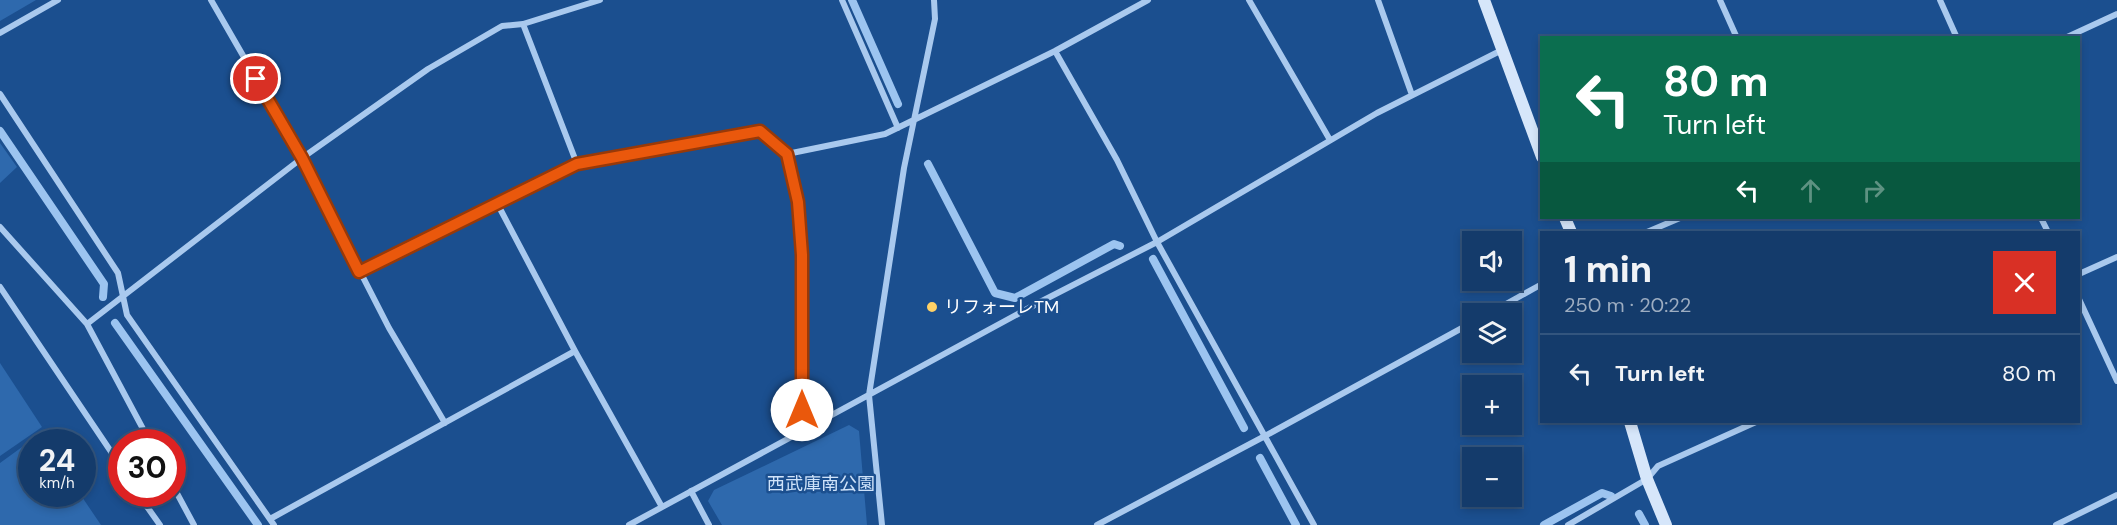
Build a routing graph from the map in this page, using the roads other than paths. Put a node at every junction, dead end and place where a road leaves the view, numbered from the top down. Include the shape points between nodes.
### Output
1 (58, 0) edge
2 (211, 0) edge
3 (600, 0) edge
4 (842, 0) edge
5 (934, 0) edge
6 (1148, 0) edge
7 (1249, 0) edge
8 (1377, 0) edge
9 (1484, 0) edge
10 (1720, 0) edge
11 (1940, 0) edge
12 (2117, 14) edge
13 (523, 24) junction
14 (0, 33) edge
15 (1736, 36) edge
16 (1956, 36) edge
17 (2069, 36) edge
18 (1502, 50) junction
19 (1055, 51) junction
20 (0, 94) edge
21 (1412, 95) junction
22 (913, 122) junction
23 (898, 128) junction
24 (1330, 140) junction
25 (1540, 152) edge
26 (787, 154) junction
27 (302, 158) junction
28 (577, 164) junction
29 (497, 203) junction
30 (1678, 219) edge
31 (0, 227) edge
32 (1649, 231) edge
33 (1157, 242) junction
34 (2117, 257) edge
35 (359, 272) junction
36 (2080, 274) edge
37 (1540, 285) edge
38 (0, 287) edge
39 (123, 297) junction
40 (2080, 301) edge
41 (1508, 303) edge
42 (87, 324) junction
43 (1462, 328) edge
44 (575, 351) junction
45 (2117, 381) edge
46 (869, 395) junction
47 (445, 423) junction
48 (1630, 423) edge
49 (1754, 423) edge
50 (143, 429) edge
51 (802, 432) junction
52 (1265, 436) junction
53 (108, 447) edge
54 (1647, 479) junction
55 (691, 491) junction
56 (2117, 495) edge
57 (147, 507) edge
58 (184, 507) edge
59 (662, 507) junction
60 (272, 522) edge
61 (160, 525) edge
62 (194, 525) edge
63 (629, 525) edge
64 (709, 525) edge
65 (882, 525) edge
66 (1097, 525) edge
67 (1314, 525) edge
68 (1568, 525) edge
69 (1665, 525) edge
70 (2056, 525) edge

1 - 14 street
2 - 27 street
3 - 13 street
4 - 23 street
5 - 22 street via 935,19
6 - 19 street
7 - 24 street
8 - 21 street
9 - 18 main road
10 - 15 street
11 - 16 street
12 - 17 street
13 - 27 street via 502,26 428,69
13 - 28 street
18 - 21 street
18 - 25 main road
19 - 22 street
19 - 33 street via 1117,160
20 - 39 street via 118,273
21 - 24 street
22 - 23 street
22 - 46 street
23 - 26 street
24 - 33 street
26 - 28 street via 760,131
26 - 51 street via 798,202 802,255
27 - 35 street
27 - 39 street
28 - 29 street
29 - 35 street
29 - 44 street
30 - 32 street
31 - 42 street
33 - 46 street
33 - 52 street
34 - 36 street
35 - 47 street
37 - 41 street
38 - 53 street
39 - 42 street
39 - 60 street via 126,315
40 - 45 street
42 - 50 street
43 - 52 street
44 - 47 street
44 - 59 street
46 - 51 street
46 - 65 street
47 - 60 street
48 - 54 main road
49 - 54 street via 1658,466
51 - 55 street
52 - 66 street
52 - 67 street
54 - 68 street
54 - 69 main road
55 - 59 street
55 - 64 street
56 - 70 street
57 - 61 street
58 - 62 street
59 - 63 street

